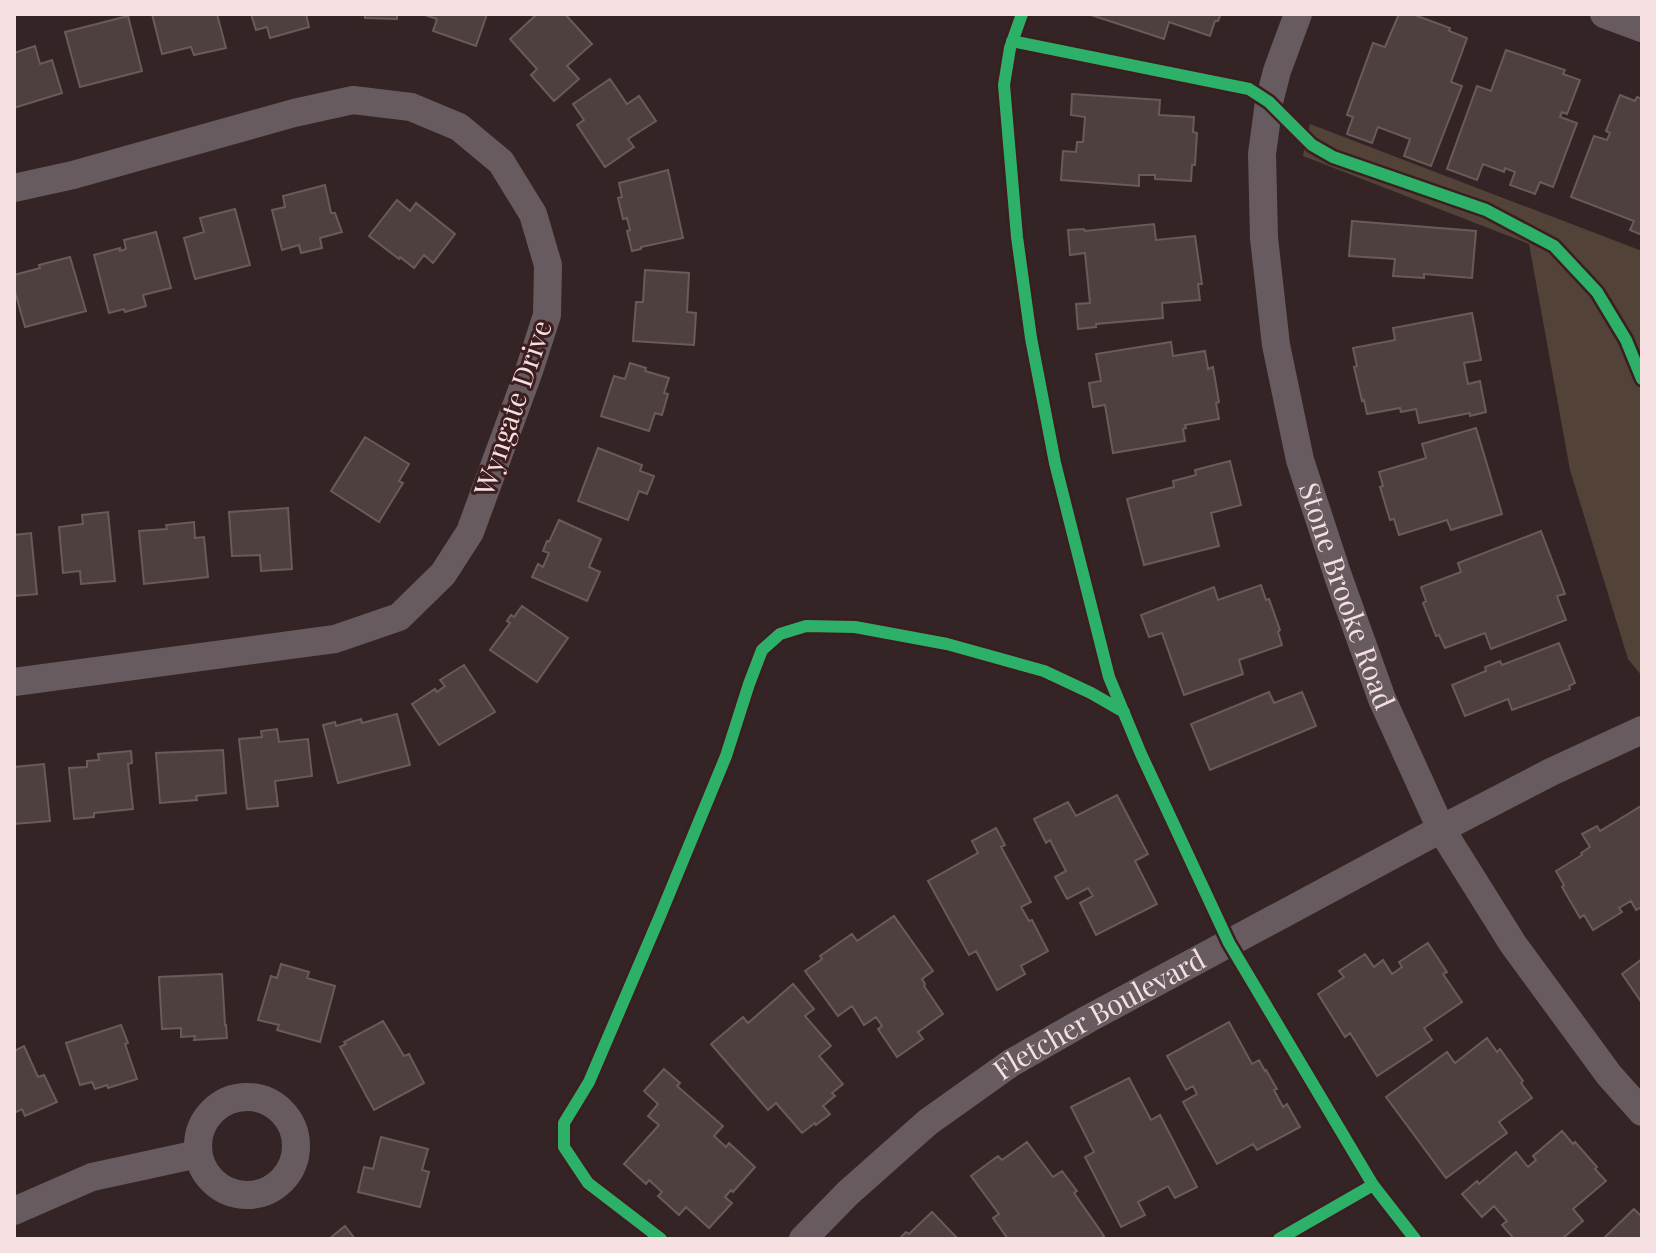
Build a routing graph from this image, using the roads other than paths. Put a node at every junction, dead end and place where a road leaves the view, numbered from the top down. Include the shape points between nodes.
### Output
1 (1298, 14) edge
2 (1604, 14) edge
3 (1642, 28) edge
4 (14, 188) edge
5 (14, 682) edge
6 (1642, 730) edge
7 (1441, 829) junction
8 (1642, 1112) edge
9 (198, 1154) dead end
10 (14, 1211) edge
11 (803, 1239) edge

1 - 7 street, Stone Brooke Road via 1269,102 1262,154 1264,238 1276,345 1300,460 1338,576 1382,699
2 - 3 street
4 - 5 street, Wyngate Drive via 353,100 411,107 459,127 501,162 533,214 548,265 547,315 470,532 443,574 399,617 335,639
6 - 7 street, Fletcher Boulevard
7 - 8 street, Stone Brooke Road via 1513,944
7 - 11 street, Fletcher Boulevard via 1011,1063 928,1122
9 - 10 street via 92,1177

